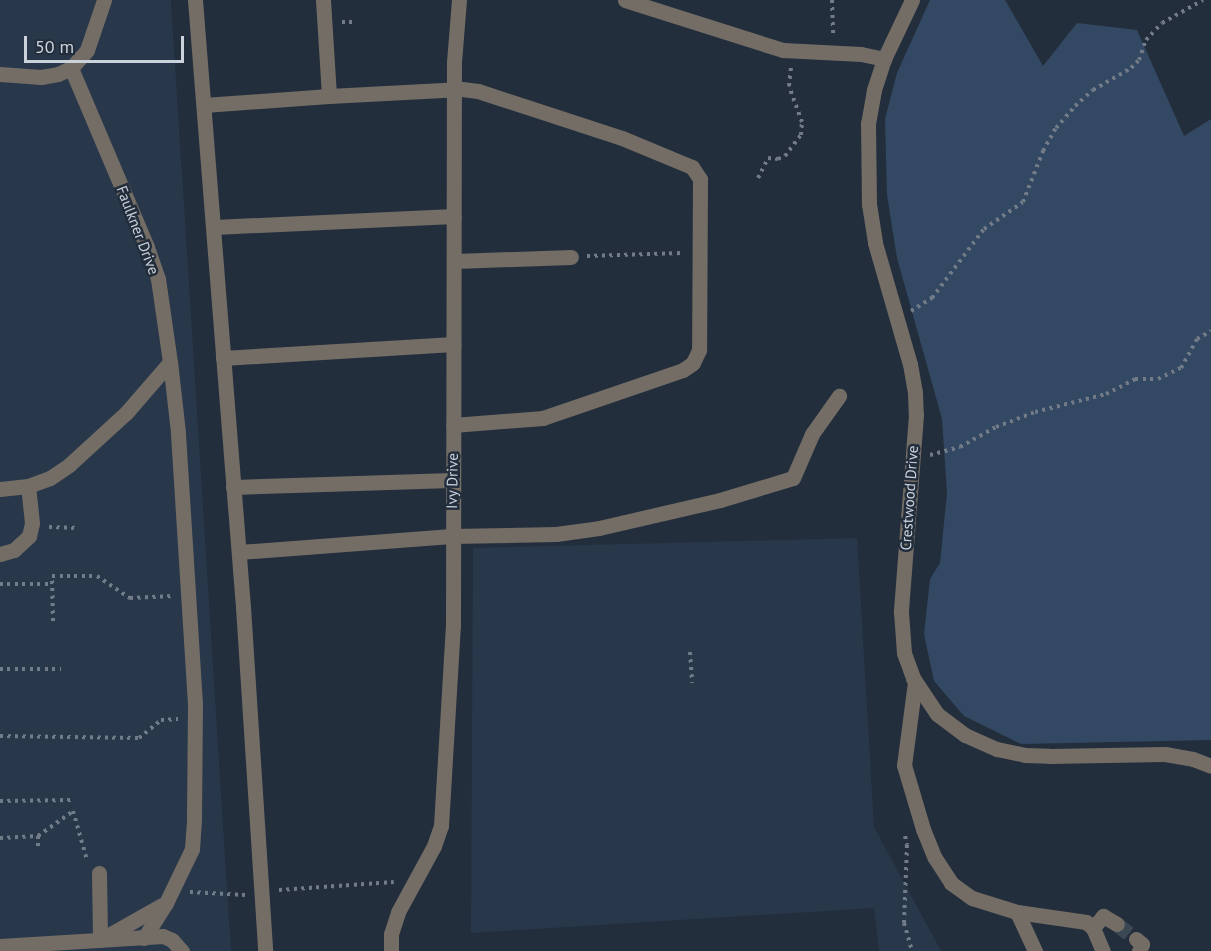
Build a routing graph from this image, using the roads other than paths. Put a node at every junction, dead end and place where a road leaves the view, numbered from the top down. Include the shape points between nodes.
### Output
1 (104, 0) edge
2 (195, 0) edge
3 (323, 0) edge
4 (459, 0) edge
5 (625, 0) edge
6 (912, 0) edge
7 (884, 59) junction
8 (70, 68) junction
9 (0, 74) edge
10 (454, 90) junction
11 (329, 96) junction
12 (204, 105) junction
13 (454, 216) junction
14 (214, 227) junction
15 (571, 257) road end
16 (455, 261) junction
17 (454, 344) junction
18 (223, 358) junction
19 (170, 362) junction
20 (839, 396) dead end
21 (453, 425) junction
22 (452, 480) junction
23 (28, 486) junction
24 (233, 487) junction
25 (0, 489) edge
26 (451, 536) junction
27 (239, 552) junction
28 (0, 554) edge
29 (915, 682) junction
30 (1211, 766) edge
31 (99, 873) road end
32 (166, 903) junction
33 (1017, 912) junction
34 (1117, 924) tunnel mouth
35 (1093, 928) junction
36 (144, 938) junction
37 (100, 940) junction
38 (0, 946) edge
39 (182, 951) edge
40 (265, 951) edge
41 (391, 951) edge
42 (1035, 951) edge
43 (1103, 951) edge

1 - 8 street via 87,50
2 - 12 street
3 - 11 street
4 - 10 street, Ivy Drive
5 - 7 street via 783,50 833,51
6 - 7 street, Crestwood Drive
7 - 29 street, Crestwood Drive via 868,123 869,204 875,243 915,392 901,612 904,653
8 - 9 street via 41,76
8 - 19 street, Faulkner Drive via 158,279
10 - 11 street
10 - 13 street, Ivy Drive
10 - 21 street via 478,91 552,113 692,167 700,179 699,350 693,363 683,370 543,418
11 - 12 street
12 - 14 street
13 - 14 street
13 - 16 street, Ivy Drive
14 - 18 street
15 - 16 street
16 - 17 street, Ivy Drive
17 - 18 street
17 - 21 street, Ivy Drive
18 - 24 street
19 - 23 street via 126,413 69,465
19 - 32 street, Faulkner Drive via 178,432 194,718 192,849
20 - 26 street via 812,434 793,478 720,500 599,528 556,534
21 - 22 street, Ivy Drive
22 - 24 street
22 - 26 street, Ivy Drive
23 - 25 street
23 - 28 street via 32,523 29,536 14,550
24 - 27 street
26 - 27 street
26 - 41 street, Ivy Drive via 453,626 441,826 398,912 391,934
27 - 40 street
29 - 30 street, Crestwood Drive via 937,714 965,735 997,749 1049,756 1165,754
29 - 33 street via 904,765 935,858 951,883 972,898
31 - 37 street
32 - 36 street, Faulkner Drive
32 - 37 street
33 - 35 street via 1086,922
33 - 42 street
34 - 35 street via 1103,916
35 - 43 street
36 - 37 street
36 - 39 street via 164,936
37 - 38 street

